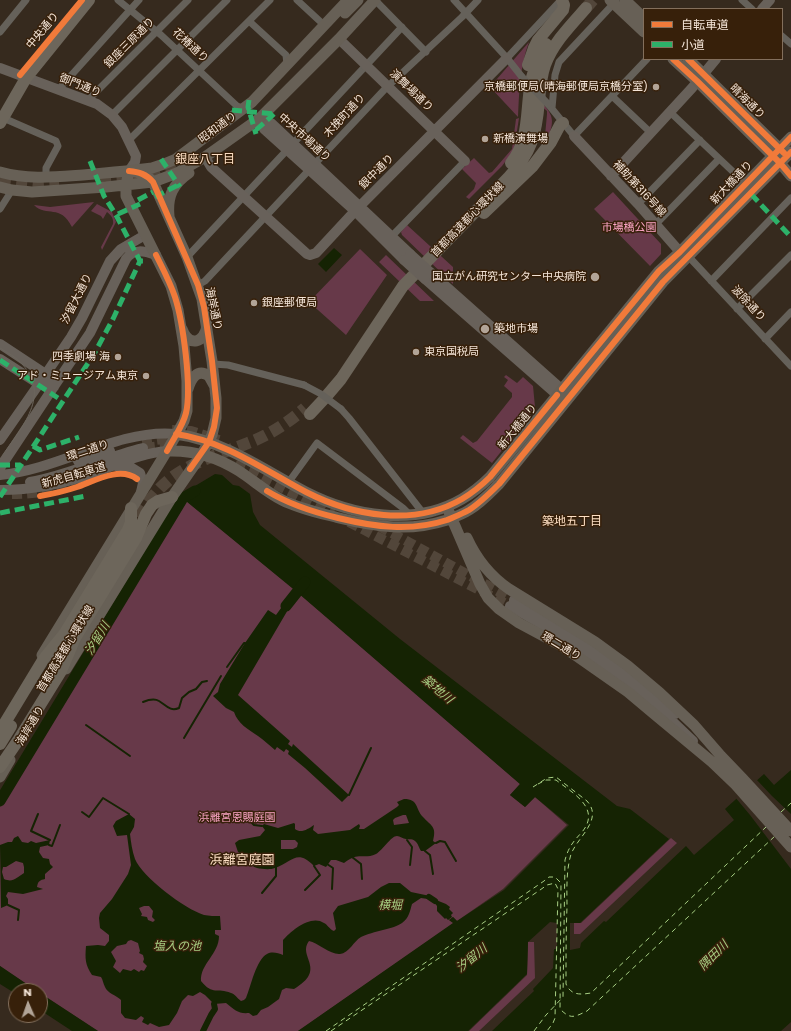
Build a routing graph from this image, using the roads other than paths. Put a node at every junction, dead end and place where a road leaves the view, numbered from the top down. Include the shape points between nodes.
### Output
1 (26, 0) edge
2 (82, 0) edge
3 (89, 0) edge
4 (118, 0) edge
5 (139, 0) edge
6 (188, 0) edge
7 (226, 0) edge
8 (270, 0) edge
9 (297, 0) edge
10 (348, 0) edge
11 (358, 0) edge
12 (366, 0) edge
13 (375, 0) edge
14 (454, 0) edge
15 (478, 0) edge
16 (561, 0) edge
17 (625, 0) edge
18 (742, 0) edge
19 (770, 0) edge
20 (613, 1) edge
21 (751, 8) edge
22 (763, 8) edge
23 (131, 10) junction
24 (466, 13) junction
25 (643, 17) edge
26 (249, 21) junction
27 (324, 25) junction
28 (402, 27) junction
29 (157, 31) junction
30 (643, 31) edge
31 (0, 32) edge
32 (783, 37) edge
33 (339, 40) junction
34 (791, 44) edge
35 (178, 50) junction
36 (426, 52) junction
37 (306, 55) junction
38 (507, 58) junction
39 (646, 60) edge
40 (674, 60) edge
41 (689, 60) edge
42 (715, 60) edge
43 (287, 65) junction
44 (366, 65) junction
45 (0, 68) edge
46 (199, 70) junction
47 (278, 74) junction
48 (23, 77) junction
49 (700, 77) junction
50 (294, 83) junction
51 (388, 86) junction
52 (58, 90) junction
53 (612, 96) junction
54 (87, 101) junction
55 (550, 106) junction
56 (245, 109) junction
57 (670, 112) junction
58 (112, 115) junction
59 (1, 116) edge
60 (260, 118) junction
61 (563, 123) junction
62 (435, 131) junction
63 (526, 131) junction
64 (651, 133) junction
65 (574, 136) junction
66 (791, 137) edge
67 (128, 140) junction
68 (700, 140) junction
69 (290, 147) junction
70 (191, 155) tunnel mouth
71 (784, 156) edge
72 (205, 157) junction
73 (719, 158) junction
74 (465, 160) joint
75 (312, 167) junction
76 (129, 171) junction
77 (0, 172) edge
78 (611, 176) junction
79 (791, 176) edge
80 (46, 177) junction
81 (153, 182) junction
82 (746, 184) junction
83 (0, 188) edge
84 (12, 190) junction
85 (126, 190) junction
86 (243, 196) junction
87 (791, 198) edge
88 (638, 204) junction
89 (0, 209) edge
90 (358, 209) junction
91 (266, 216) junction
92 (171, 223) junction
93 (656, 224) junction
94 (145, 236) junction
95 (392, 236) junction
96 (684, 254) junction
97 (156, 255) junction
98 (791, 255) edge
99 (187, 257) junction
100 (407, 257) junction
101 (710, 281) junction
102 (198, 285) junction
103 (738, 309) junction
104 (791, 312) edge
105 (207, 322) junction
106 (181, 326) junction
107 (765, 339) junction
108 (0, 344) edge
109 (362, 348) junction
110 (0, 359) edge
111 (212, 364) junction
112 (791, 366) edge
113 (45, 374) junction
114 (39, 384) junction
115 (55, 386) junction
116 (215, 388) junction
117 (188, 391) junction
118 (559, 392) junction
119 (568, 400) junction
120 (176, 434) junction
121 (0, 440) edge
122 (209, 442) junction
123 (167, 451) junction
124 (202, 454) junction
125 (225, 463) junction
126 (110, 467) junction
127 (0, 468) edge
128 (190, 469) junction
129 (21, 472) junction
130 (0, 474) edge
131 (288, 483) junction
132 (0, 485) edge
133 (0, 490) edge
134 (140, 494) junction
135 (172, 497) junction
136 (450, 505) junction
137 (131, 508) junction
138 (423, 513) junction
139 (410, 515) junction
140 (455, 517) junction
141 (132, 534) junction
142 (512, 603) tunnel mouth
143 (49, 670) junction
144 (1, 724) edge
145 (0, 744) edge
146 (0, 759) edge
147 (716, 759) junction
148 (0, 767) edge
149 (0, 776) edge
150 (740, 782) junction
151 (791, 832) edge
152 (791, 847) edge

1 - 31 street
2 - 48 highway, 中央通り
3 - 48 highway, 中央通り
4 - 23 street, 花椿通り
5 - 23 street
6 - 29 street, 銀座三原通り
7 - 35 street
8 - 26 street
9 - 27 street
10 - 27 main road, 昭和通り
11 - 37 main road
12 - 50 main road, 昭和通り via 310,59
13 - 28 street
13 - 33 main road, 昭和通り
14 - 24 street
15 - 24 street, 木挽町通り
16 - 38 street, 銀中通り
16 - 63 highway via 563,10 538,40 528,65 524,89
17 - 25 main road
18 - 21 street
19 - 22 main road
20 - 30 main road
20 - 55 street via 559,62
23 - 29 street, 花椿通り
23 - 52 street
24 - 36 street, 木挽町通り
24 - 38 street
26 - 43 street via 286,55
26 - 46 street
27 - 43 main road, 昭和通り
28 - 36 street
28 - 44 street
29 - 35 street, 花椿通り
29 - 54 street, 銀座三原通り
32 - 34 street
33 - 44 main road, 演舞場通り
33 - 50 main road, 昭和通り
35 - 46 street, 花椿通り
35 - 58 street
36 - 51 street, 木挽町通り
37 - 47 main road
37 - 70 main road via 249,113
38 - 55 street, bridge
38 - 62 main road, 銀中通り
39 - 53 street
40 - 49 main road, 晴海通り
41 - 49 main road, 晴海通り
42 - 49 main road
43 - 47 main road, 昭和通り
44 - 51 main road, 演舞場通り
44 - 69 street
45 - 48 main road, 御門通り
46 - 56 street, 花椿通り via 237,106
46 - 67 street
47 - 56 main road, 昭和通り
48 - 52 main road, 御門通り
48 - 59 highway, 中央通り
49 - 57 main road
49 - 71 main road, 晴海通り
49 - 71 main road, 晴海通り via 735,99
50 - 60 main road, 昭和通り
51 - 62 main road, 演舞場通り
51 - 75 street, 木挽町通り
52 - 54 main road, 御門通り
53 - 64 street
53 - 65 street
54 - 58 main road, 御門通り via 97,104
55 - 61 street
56 - 76 main road, 昭和通り via 176,158 152,168
57 - 64 main road
57 - 68 street
58 - 67 main road, 御門通り
59 - 80 street via 56,141 58,146 46,168
60 - 69 main road, 中央市場通り via 271,123
60 - 72 main road, 昭和通り
61 - 65 street
61 - 109 highway via 532,167 473,223 408,292
62 - 74 main road, 演舞場通り
62 - 90 main road, 銀中通り
63 - 109 highway, 首都高速都心環状線 via 522,146 513,161 398,283 308,411 333,389
63 - 109 highway, 首都高速都心環状線 via 530,87 538,59 551,37 583,5 547,60 542,76 535,133 524,160 403,286
64 - 78 main road
65 - 78 main road, 補助第316号線
66 - 71 main road, 新大橋通り
67 - 76 main road, 御門通り via 136,160
68 - 73 street
68 - 88 street
69 - 75 main road, 中央市場通り
69 - 86 street
71 - 79 main road, 晴海通り
71 - 82 main road, 新大橋通り
71 - 96 main road, 新大橋通り
72 - 81 main road, 昭和通り via 177,173
72 - 86 main road, 銀中通り via 211,167
72 - 92 main road via 174,186 169,204
73 - 82 street
73 - 93 street
74 - 95 street
75 - 90 main road, 中央市場通り
75 - 91 street, 木挽町通り
76 - 80 main road, 昭和通り
76 - 81 main road via 140,172
76 - 85 main road
77 - 80 main road, 昭和通り via 20,177
78 - 88 main road, 補助第316号線
81 - 85 main road, 昭和通り
81 - 92 main road, 海岸通り
82 - 96 main road, 新大橋通り
83 - 84 main road, 昭和通り
84 - 85 main road, 昭和通り via 32,192 106,187
84 - 89 street
85 - 94 main road
86 - 91 main road, 銀中通り
86 - 99 street
87 - 101 street
88 - 93 main road, 補助第316号線
90 - 91 main road, 銀中通り via 316,253 310,255
90 - 95 main road, 中央市場通り
90 - 100 main road, 中央市場通り
91 - 102 street, 木挽町通り via 205,281
92 - 99 main road, 海岸通り
93 - 96 main road, 補助第316号線
94 - 97 main road
94 - 113 main road, 汐留大通り via 121,249 110,261 82,318
95 - 100 main road, 中央市場通り
96 - 101 street, 波除通り
96 - 118 main road, 新大橋通り via 659,271
96 - 119 main road, 新大橋通り
97 - 106 main road via 173,292
97 - 115 main road via 137,251 126,259 90,333
98 - 103 street
99 - 102 main road, 海岸通り
100 - 118 main road, bridge
101 - 103 street, 波除通り
102 - 105 main road, 海岸通り
103 - 107 street, 波除通り
104 - 107 street
105 - 106 main road via 205,334 195,341 187,338
105 - 111 main road, 海岸通り
106 - 117 main road
107 - 112 street, 波除通り
108 - 113 main road
110 - 114 main road
111 - 116 main road, 海岸通り
111 - 138 street, bridge via 228,365 304,385 321,394 349,418
113 - 114 main road, 汐留大通り
113 - 115 main road
114 - 115 main road
114 - 121 main road, 汐留大通り
115 - 127 main road
116 - 117 main road via 208,376 201,373 191,379
116 - 122 main road, 海岸通り via 216,418
117 - 120 main road via 187,411
118 - 119 main road
118 - 136 main road, 新大橋通り via 490,477 470,494
119 - 140 main road, 新大橋通り via 499,484 477,505
120 - 122 main road, 新大橋通り
120 - 123 main road
120 - 129 main road, 環二通り via 135,437
122 - 124 main road, 海岸通り
122 - 131 main road, 新大橋通り via 247,459
123 - 124 main road, 新大橋通り
123 - 126 main road, 環二通り via 148,454
123 - 134 main road
124 - 125 main road, 新大橋通り
124 - 128 main road, 海岸通り
125 - 128 main road via 206,461
125 - 140 main road, 新大橋通り via 267,491 294,505 362,524 406,528 433,524
126 - 133 main road, 環二通り via 56,484
126 - 134 main road via 127,466 138,470 143,480
128 - 135 main road, 海岸通り
129 - 130 main road, 環二通り
129 - 132 main road via 68,464 120,448 143,445 50,478
131 - 139 main road, 新大橋通り via 320,499 350,508 376,514
131 - 139 street via 316,443
134 - 137 main road
135 - 141 highway via 164,498 152,505
135 - 149 main road, 海岸通り
136 - 138 main road, 新大橋通り
136 - 140 main road, 環二通り
137 - 141 highway
137 - 144 main road
138 - 139 main road, 新大橋通り
140 - 147 main road, 環二通り via 476,555 496,579 577,630 633,670 686,716
140 - 147 main road, 環二通り via 480,584 488,598 499,609 601,672
141 - 143 highway via 75,638
141 - 143 highway via 65,633
142 - 147 main road, 環二通り via 569,632 625,672 670,710
143 - 144 highway
143 - 145 highway, 首都高速都心環状線
143 - 146 highway, 首都高速都心環状線
143 - 148 highway via 19,739
147 - 150 main road, 環二通り
150 - 151 main road, 環二通り
150 - 152 main road, 環二通り

